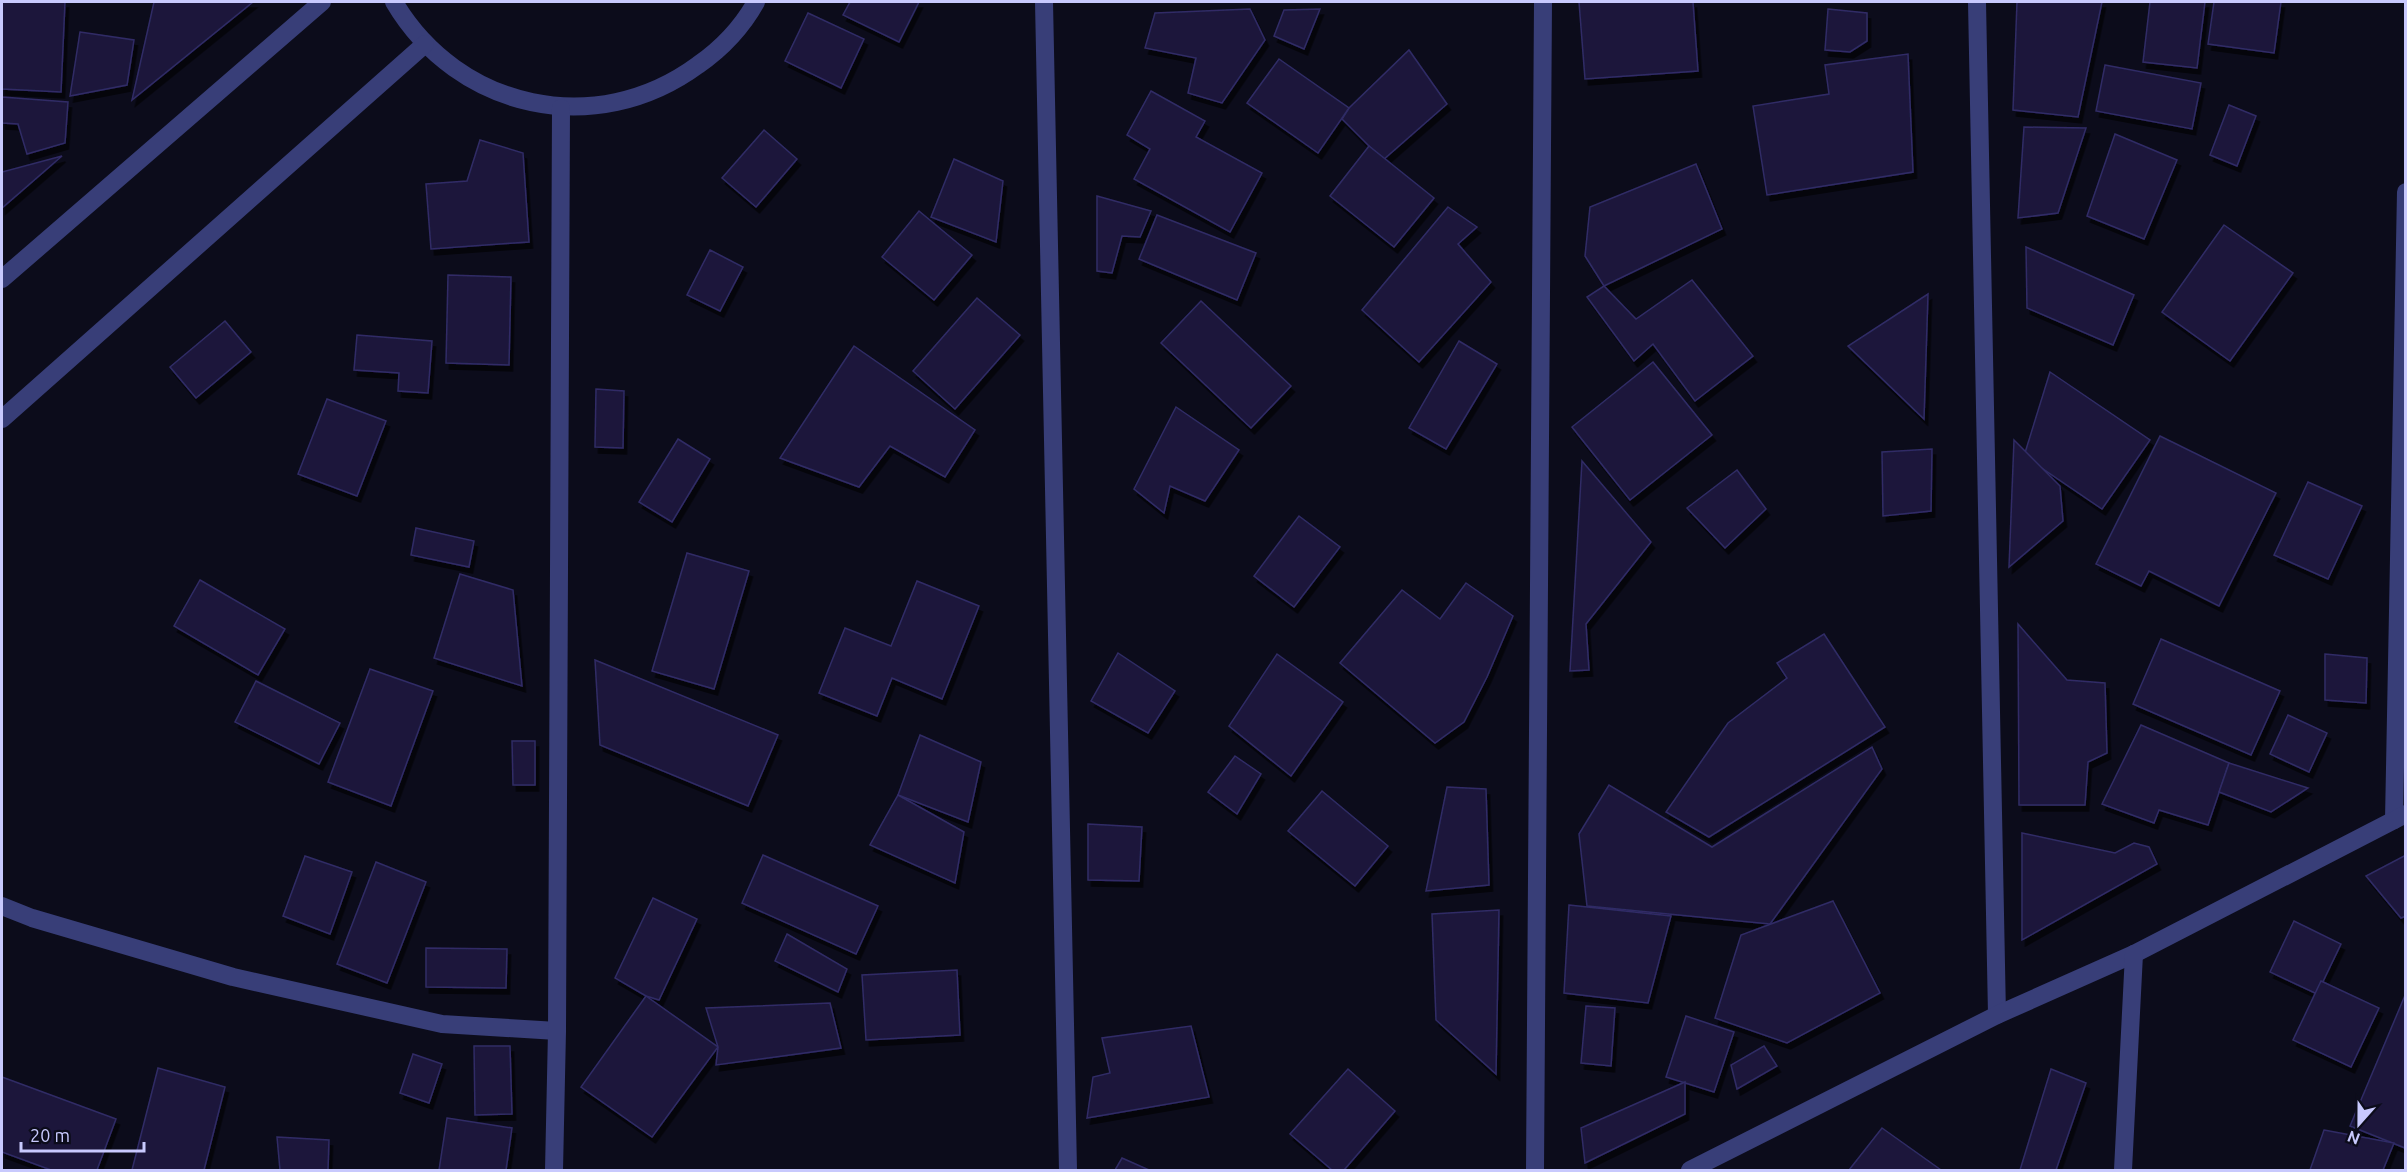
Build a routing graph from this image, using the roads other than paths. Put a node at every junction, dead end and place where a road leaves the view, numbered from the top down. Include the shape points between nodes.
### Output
1 (322, 2) edge
2 (394, 2) edge
3 (756, 2) edge
4 (1044, 2) edge
5 (1543, 2) edge
6 (1977, 2) edge
7 (425, 44) junction
8 (561, 108) junction
9 (2406, 192) edge
10 (2, 279) edge
11 (2, 419) edge
12 (2400, 817) edge
13 (2, 906) edge
14 (2134, 954) junction
15 (1997, 1015) junction
16 (557, 1031) junction
17 (554, 1170) edge
18 (1068, 1170) edge
19 (1535, 1170) edge
20 (1690, 1170) edge
21 (2123, 1170) edge

1 - 10 street
2 - 7 street
3 - 8 street via 720,50 673,83 619,103
4 - 18 street
5 - 19 street
6 - 15 street
7 - 8 street via 465,76 511,98
7 - 11 street
8 - 16 street
9 - 12 street
12 - 14 street
13 - 16 street via 233,976 441,1024
14 - 15 street
14 - 21 street
15 - 20 street
16 - 17 street

